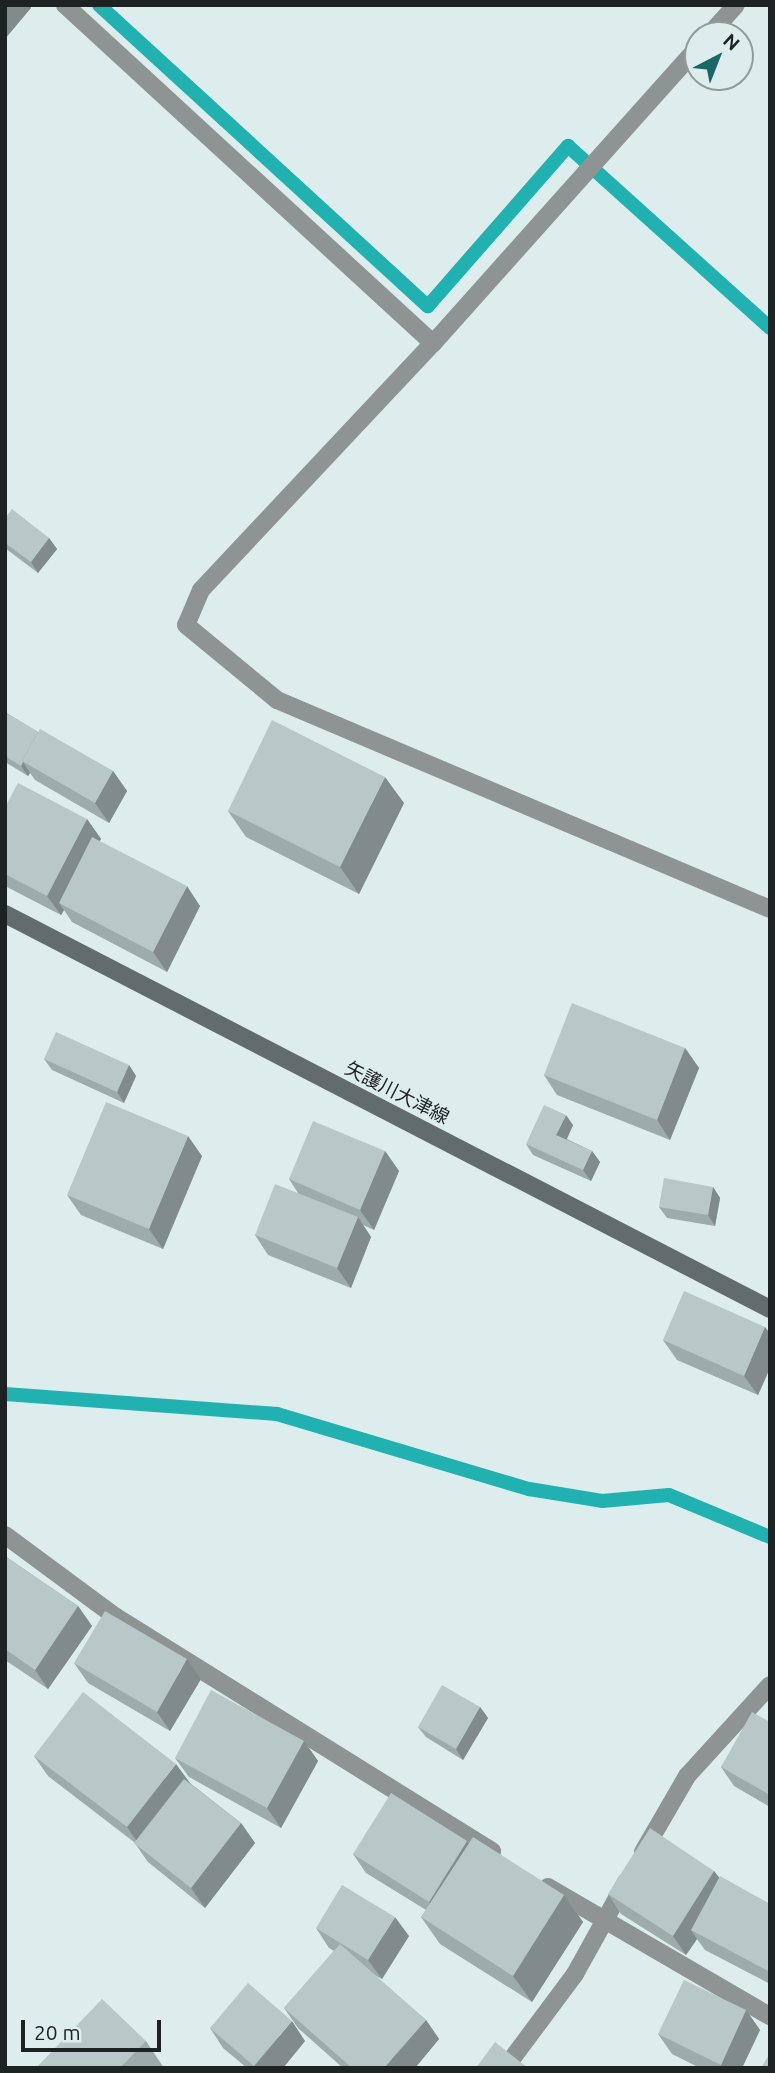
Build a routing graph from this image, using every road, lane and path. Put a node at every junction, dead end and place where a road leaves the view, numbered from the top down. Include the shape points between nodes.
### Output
1 (65, 5) edge
2 (736, 5) edge
3 (722, 21) edge
4 (684, 63) edge
5 (433, 343) junction
6 (770, 909) edge
7 (5, 914) edge
8 (770, 1309) edge
9 (5, 1535) edge
10 (770, 1685) edge
11 (504, 1858) edge
12 (537, 1880) edge
13 (603, 1922) junction
14 (770, 2016) edge
15 (505, 2068) edge

1 - 5 street
2 - 3 street
4 - 5 street
5 - 6 street via 201,590 186,625 277,701
7 - 8 main road, 矢護川大津線
9 - 11 street via 116,1617
10 - 13 street via 687,1776
12 - 13 street
13 - 14 street
13 - 15 street via 575,1974

